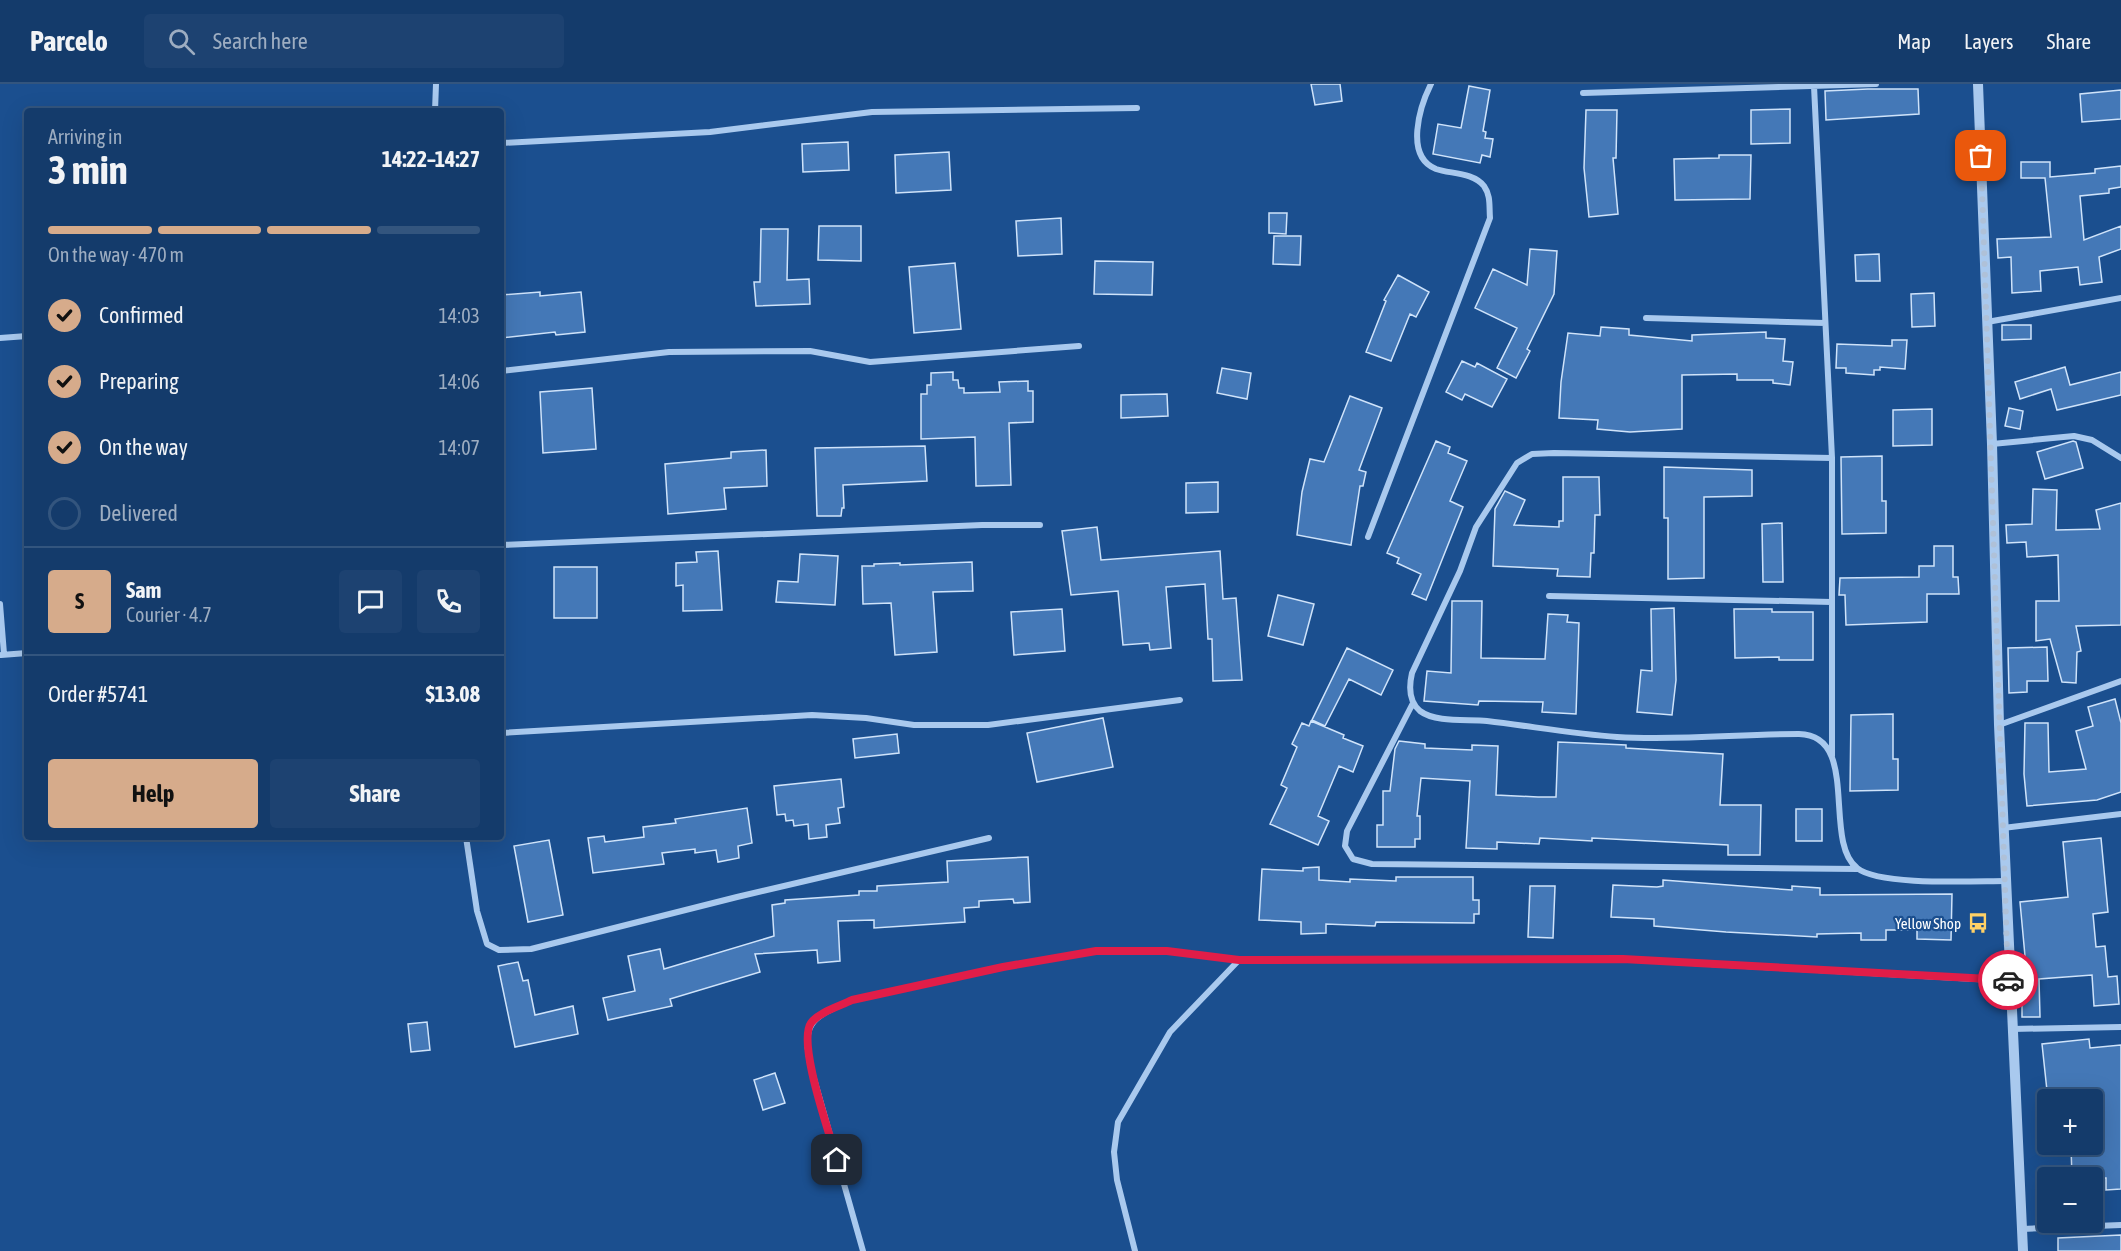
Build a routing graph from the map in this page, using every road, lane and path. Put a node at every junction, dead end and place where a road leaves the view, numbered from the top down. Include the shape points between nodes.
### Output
1 (436, 84) edge
2 (1431, 84) edge
3 (1876, 84) edge
4 (1978, 84) edge
5 (1814, 86) junction
6 (1583, 93) dead end
7 (435, 108) edge
8 (1137, 108) dead end
9 (504, 143) edge
10 (2121, 298) edge
11 (1646, 318) dead end
12 (1987, 322) junction
13 (1825, 323) junction
14 (24, 336) edge
15 (0, 338) edge
16 (1079, 346) dead end
17 (504, 371) edge
18 (1992, 444) junction
19 (1832, 458) junction
20 (2121, 458) edge
21 (1040, 525) dead end
22 (1368, 537) dead end
23 (504, 544) edge
24 (1549, 596) dead end
25 (1832, 602) junction
26 (0, 604) edge
27 (24, 653) edge
28 (2, 655) edge
29 (2121, 681) edge
30 (1180, 699) dead end
31 (1413, 703) junction
32 (1998, 725) junction
33 (504, 733) edge
34 (1832, 757) junction
35 (2121, 814) edge
36 (2003, 828) junction
37 (989, 838) dead end
38 (466, 840) edge
39 (1858, 869) junction
40 (2005, 881) junction
41 (1239, 960) junction
42 (2010, 981) junction
43 (2121, 1027) edge
44 (2012, 1029) junction
45 (2121, 1225) edge
46 (2022, 1228) junction
47 (863, 1251) edge
48 (1135, 1251) edge
49 (2023, 1251) edge

1 - 7 street
2 - 22 street via 1420,106 1417,145 1423,159 1433,168 1472,177 1483,184 1489,197 1490,218
3 - 5 street
4 - 12 street
5 - 6 street
5 - 13 street
8 - 9 street via 872,112 710,132
10 - 12 street
11 - 13 street
12 - 18 street
13 - 19 street
14 - 15 street
16 - 17 street via 870,362 810,351 669,352
18 - 20 street via 2074,436 2092,440
18 - 32 street
19 - 25 street
19 - 31 street via 1532,454 1517,463 1476,527 1460,571 1412,673 1409,688
21 - 23 street
24 - 25 street
25 - 34 street
26 - 28 street
27 - 28 street
29 - 32 street
30 - 33 street via 988,725 914,724 812,715
31 - 34 street via 1433,717 1617,737 1803,734 1822,742
31 - 39 street via 1347,831 1346,846 1353,859 1372,864
32 - 36 street
34 - 39 street via 1837,773 1842,846
35 - 36 street
36 - 40 street
37 - 38 street via 531,949 499,950 487,944 480,922
39 - 40 street via 1886,879
40 - 42 street
41 - 42 street via 1623,959
41 - 47 street via 1167,951 1096,951 852,1000 811,1023 806,1042 811,1068
41 - 48 street via 1170,1032 1118,1122 1114,1152 1117,1180
42 - 44 street
43 - 44 street
44 - 46 street
45 - 46 street
46 - 49 street

